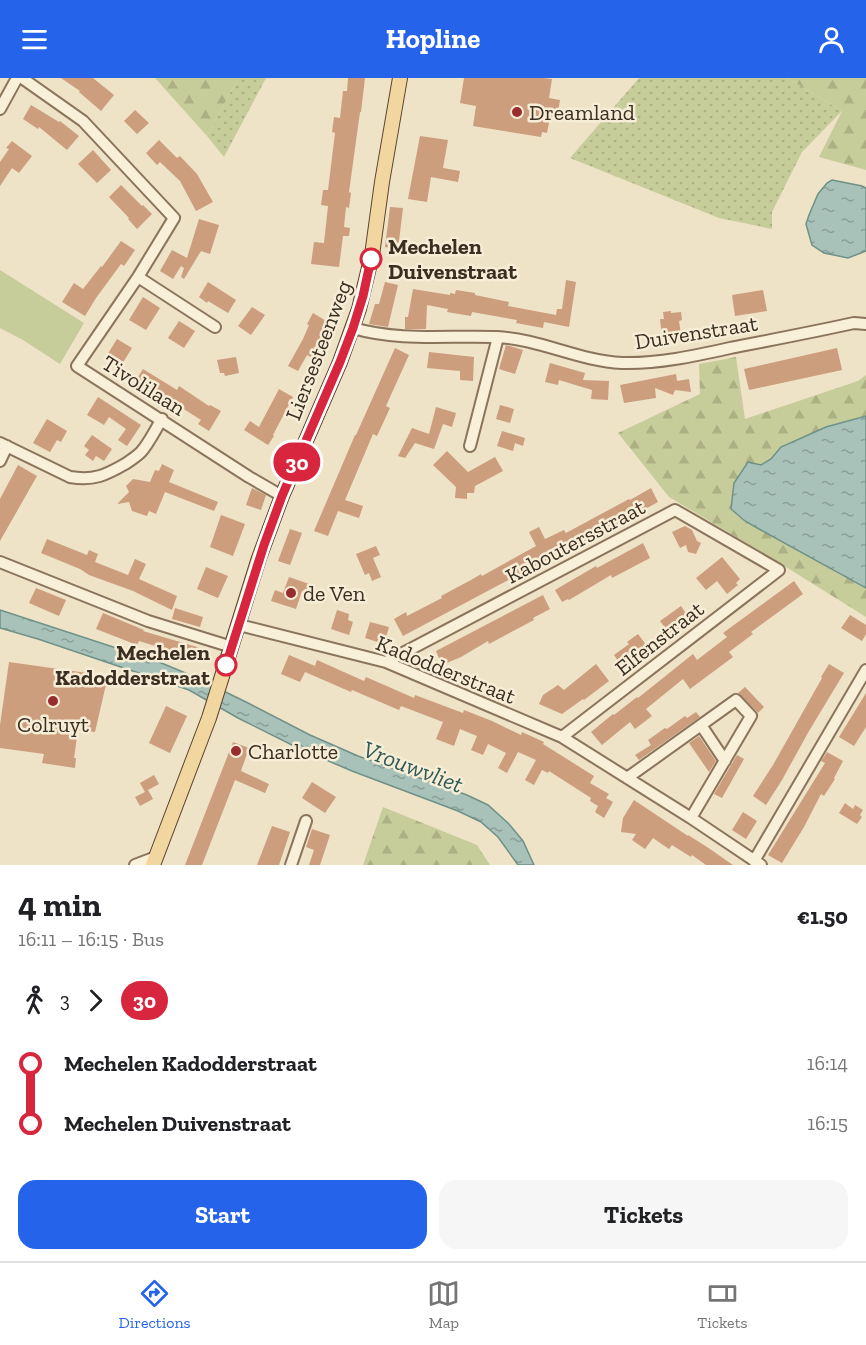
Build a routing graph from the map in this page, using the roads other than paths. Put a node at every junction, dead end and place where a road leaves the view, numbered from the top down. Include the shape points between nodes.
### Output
1 (16, 78) edge
2 (22, 78) edge
3 (400, 78) edge
4 (0, 109) edge
5 (138, 277) junction
6 (866, 324) edge
7 (215, 327) dead end
8 (353, 328) junction
9 (498, 337) junction
10 (162, 419) junction
11 (4, 445) edge
12 (470, 446) dead end
13 (0, 461) edge
14 (282, 496) junction
15 (0, 562) edge
16 (779, 570) joint
17 (239, 626) junction
18 (232, 647) junction
19 (386, 662) junction
20 (866, 670) edge
21 (701, 725) junction
22 (562, 737) junction
23 (725, 761) junction
24 (627, 778) junction
25 (691, 818) junction
26 (306, 821) dead end
27 (154, 861) edge
28 (758, 863) edge
29 (135, 865) edge
30 (291, 865) edge

1 - 4 street
2 - 5 street, Tivolilaan via 83,121 174,218
3 - 8 main road, Liersesteenweg via 372,255
5 - 7 street
5 - 10 street, Tivolilaan via 76,366
6 - 9 street, Duivenstraat via 854,323 650,362 588,358
8 - 9 street, Duivenstraat via 408,337
8 - 14 main road, Liersesteenweg
9 - 12 street
10 - 11 street via 135,457 104,476 91,479 70,477
10 - 14 street, Tivolilaan
11 - 13 street
14 - 17 main road, Liersesteenweg
15 - 18 street via 148,621
16 - 19 street, Kaboutersstraat via 675,510
16 - 22 street, Elfenstraat
17 - 18 main road, Liersesteenweg
17 - 19 street, Kadodderstraat
18 - 27 main road, Liersesteenweg
19 - 22 street, Kadodderstraat
20 - 28 street
21 - 23 street
21 - 23 street via 736,700 751,716
21 - 24 street
22 - 24 street, Kadodderstraat
23 - 25 street
24 - 25 street, Kadodderstraat
25 - 28 street, Kadodderstraat
26 - 30 street
27 - 29 street

